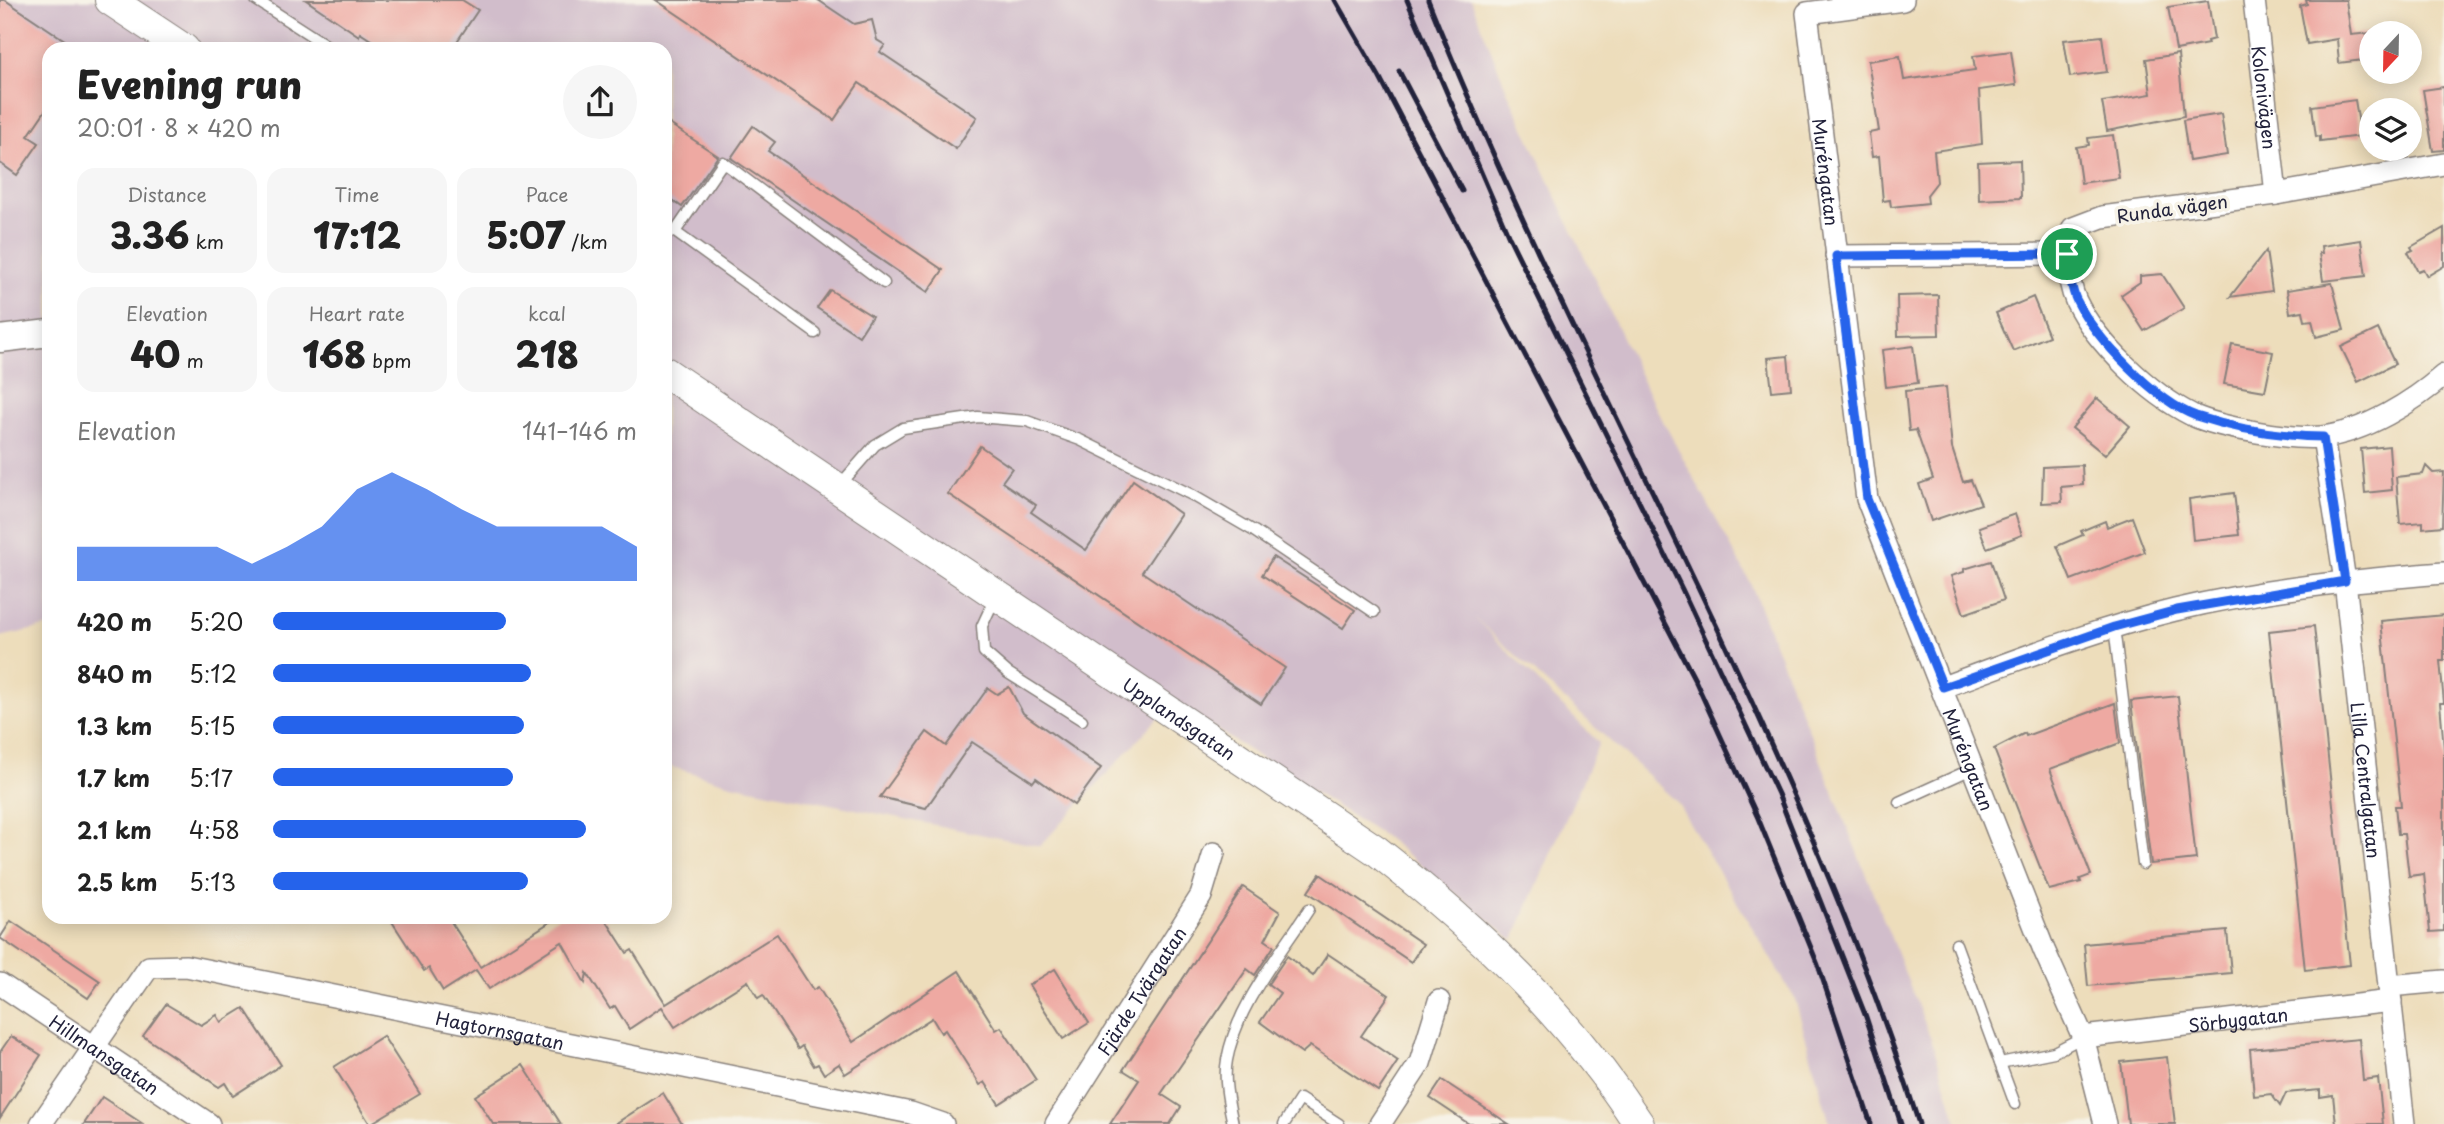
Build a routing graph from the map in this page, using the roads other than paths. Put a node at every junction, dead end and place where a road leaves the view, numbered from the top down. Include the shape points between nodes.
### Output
1 (110, 0) edge
2 (256, 0) edge
3 (1903, 0) edge
4 (2254, 0) edge
5 (1807, 7) edge
6 (173, 42) edge
7 (321, 42) edge
8 (2444, 164) edge
9 (2276, 194) junction
10 (672, 228) edge
11 (672, 232) edge
12 (2067, 254) junction
13 (1836, 256) junction
14 (884, 283) dead end
15 (815, 333) dead end
16 (42, 334) edge
17 (0, 340) edge
18 (2444, 375) edge
19 (672, 377) edge
20 (2323, 437) junction
21 (837, 488) junction
22 (2444, 573) edge
23 (2345, 581) junction
24 (996, 596) junction
25 (1374, 612) dead end
26 (2114, 627) junction
27 (1943, 687) junction
28 (1082, 720) dead end
29 (1974, 768) junction
30 (1899, 802) dead end
31 (1214, 853) dead end
32 (2143, 864) dead end
33 (1309, 909) dead end
34 (1956, 944) dead end
35 (2444, 981) edge
36 (0, 984) edge
37 (2390, 993) junction
38 (1439, 1001) dead end
39 (2083, 1037) junction
40 (94, 1048) junction
41 (2000, 1063) junction
42 (2015, 1104) dead end
43 (41, 1124) edge
44 (209, 1124) edge
45 (943, 1124) edge
46 (1056, 1124) edge
47 (1233, 1124) edge
48 (1284, 1124) edge
49 (1339, 1124) edge
50 (1380, 1124) edge
51 (1640, 1124) edge
52 (2105, 1124) edge
53 (2404, 1124) edge

1 - 6 main road
2 - 7 lane
3 - 5 street
4 - 9 street, Kolonivägen
5 - 13 street, Muréngatan
8 - 9 street, Runda vägen
9 - 12 street, Runda vägen via 2102,217 2073,228
10 - 14 lane via 723,162
11 - 15 lane
12 - 13 street
12 - 20 street via 2075,300 2138,378 2193,415 2274,436
13 - 27 street, Muréngatan via 1867,499
16 - 17 street
18 - 20 street via 2390,412
19 - 21 main road, Upplandsgatan
20 - 23 street, Lilla Centralgatan
21 - 24 main road, Upplandsgatan
21 - 25 lane via 875,445 903,428 978,417 1027,421 1080,440 1192,495
22 - 23 street
23 - 26 street via 2177,610
23 - 37 street, Lilla Centralgatan
24 - 28 lane via 982,626 984,652 1008,673
24 - 51 main road, Upplandsgatan via 1377,851 1444,903 1522,976 1607,1074
26 - 27 street
26 - 32 lane
27 - 29 street, Muréngatan
29 - 30 lane
29 - 39 street, Muréngatan
31 - 46 street, Fjärde Tvärgatan via 1201,896
33 - 47 lane via 1241,1015 1226,1062
34 - 41 lane
35 - 37 street, Sörbygatan
36 - 40 street, Hillmansgatan
37 - 39 street, Sörbygatan
37 - 53 street, Lilla Centralgatan
38 - 50 street via 1420,1063
39 - 41 lane via 2054,1052
39 - 52 street, Muréngatan
40 - 43 street
40 - 44 street, Hillmansgatan
40 - 45 street, Hagtornsgatan via 149,967 186,966 911,1113
41 - 42 lane
48 - 49 lane via 1300,1099

